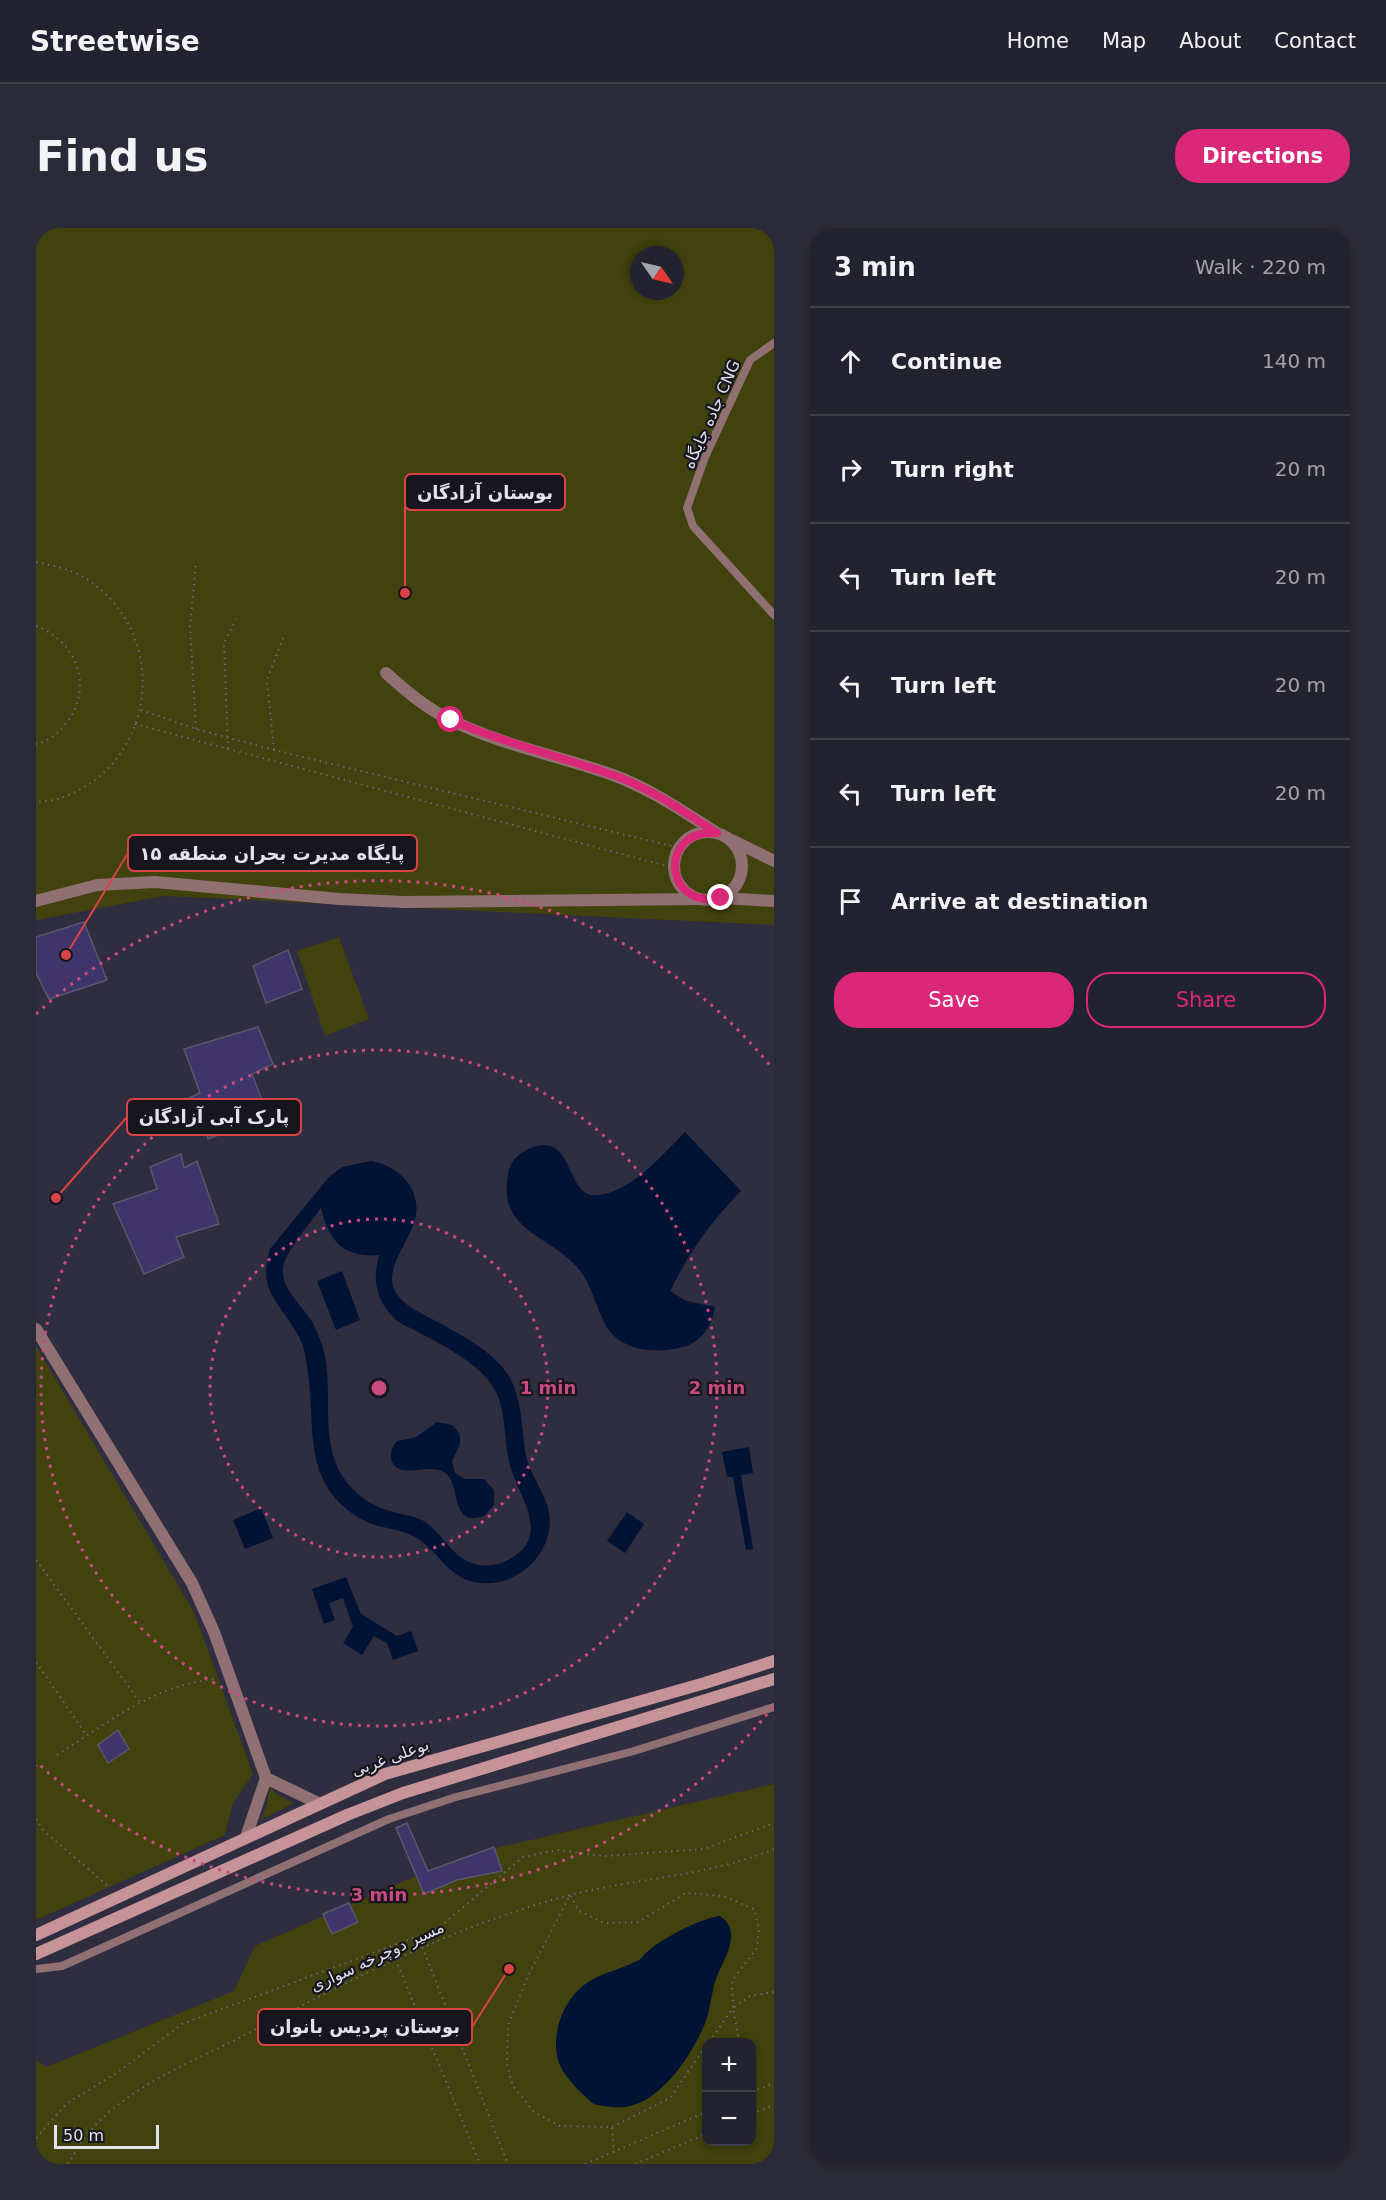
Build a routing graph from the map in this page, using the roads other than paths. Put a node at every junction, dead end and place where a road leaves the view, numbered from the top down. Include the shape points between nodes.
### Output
1 (774, 343) edge
2 (774, 615) edge
3 (386, 673) dead end
4 (722, 835) junction
5 (774, 861) edge
6 (721, 898) junction
7 (699, 899) junction
8 (36, 901) edge
9 (774, 902) edge
10 (36, 1329) edge
11 (774, 1661) edge
12 (774, 1679) edge
13 (774, 1707) edge
14 (266, 1778) junction
15 (318, 1803) junction
16 (246, 1837) junction
17 (36, 1935) edge
18 (36, 1954) edge
19 (36, 1969) edge

1 - 2 lane, جاده جایگاه CNG via 750,360 705,457 687,508 693,526
3 - 4 street via 413,697 451,720 492,738 614,775 664,799
4 - 5 street
4 - 6 street via 740,854 741,875 730,893
4 - 7 street via 696,834 680,848 674,868 682,888
6 - 7 street
6 - 9 street
7 - 8 street via 404,902 155,882 97,885
10 - 14 street via 192,1583 214,1632
11 - 15 main road, بوعلی غربی via 395,1771
12 - 18 main road via 403,1793
13 - 19 lane via 634,1751 456,1797 389,1820 62,1966
14 - 15 street
14 - 16 street
15 - 16 main road, بوعلی غربی
16 - 17 main road, بوعلی غربی

